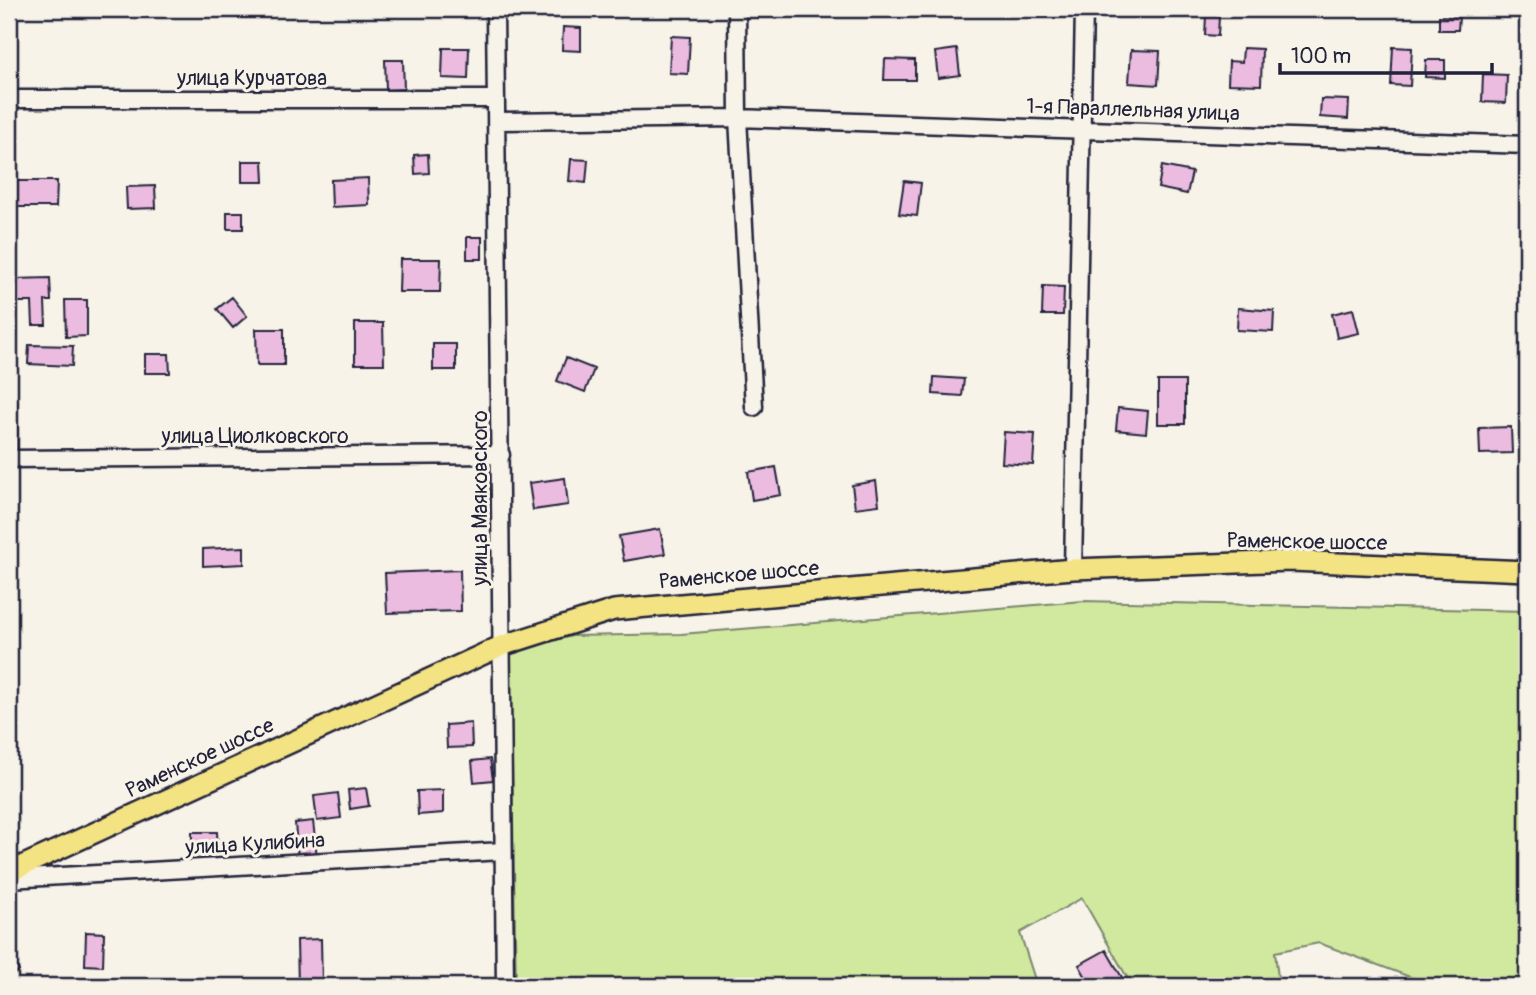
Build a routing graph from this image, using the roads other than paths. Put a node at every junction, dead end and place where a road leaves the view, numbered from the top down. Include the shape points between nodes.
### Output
1 (495, 9) edge
2 (737, 9) edge
3 (1084, 9) edge
4 (9, 99) edge
5 (496, 99) junction
6 (738, 118) junction
7 (497, 121) junction
8 (1083, 129) junction
9 (1527, 145) edge
10 (754, 407) dead end
11 (501, 455) junction
12 (9, 459) edge
13 (1073, 569) junction
14 (1527, 571) edge
15 (501, 646) junction
16 (503, 851) junction
17 (9, 872) edge
18 (9, 879) edge
19 (505, 986) edge

1 - 5 street, улица Маяковского
2 - 6 street
3 - 8 street
4 - 5 street, улица Курчатова
5 - 7 street, улица Маяковского
6 - 7 street
6 - 8 street, 1-я Параллельная улица
6 - 10 street
7 - 11 street, улица Маяковского
8 - 9 street, 1-я Параллельная улица
8 - 13 street
11 - 12 street, улица Циолковского
11 - 15 street, улица Маяковского
13 - 14 main road, Раменское шоссе via 1291,561
13 - 15 main road, Раменское шоссе via 614,610
15 - 16 street, улица Маяковского
15 - 17 main road, Раменское шоссе
16 - 18 street, улица Кулибина
16 - 19 street, улица Маяковского

